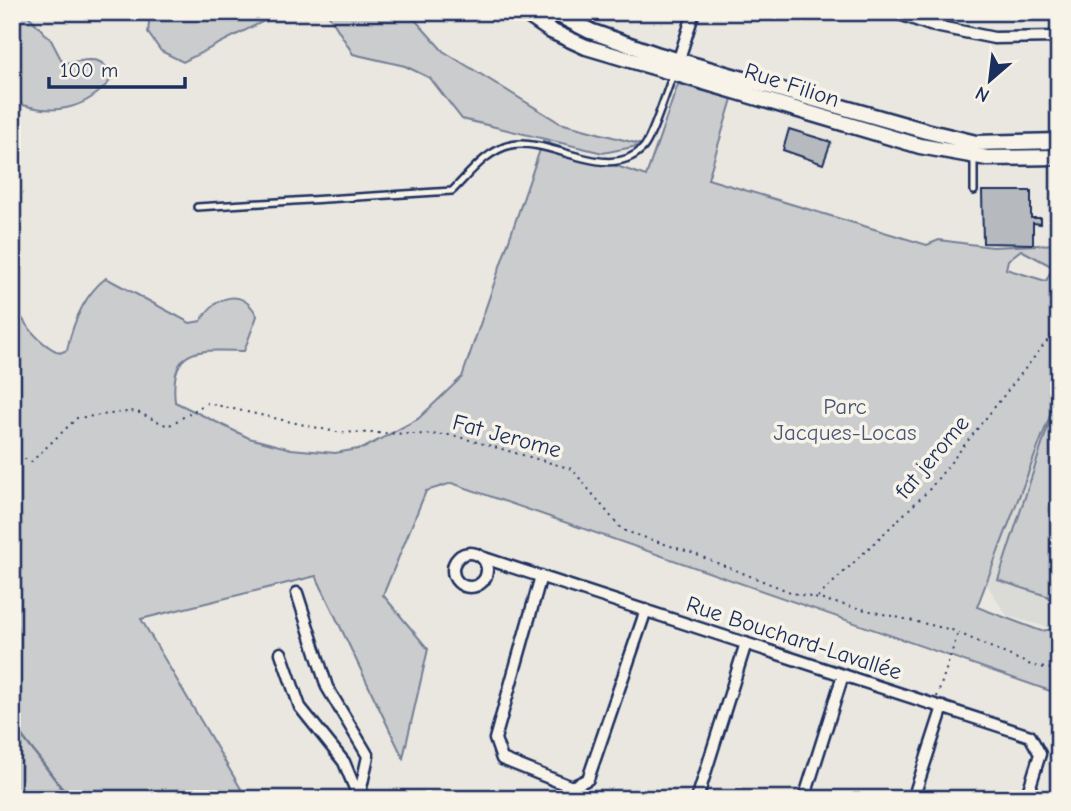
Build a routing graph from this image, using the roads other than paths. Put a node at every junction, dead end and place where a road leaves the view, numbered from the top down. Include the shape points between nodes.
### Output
1 (523, 12) edge
2 (552, 12) edge
3 (694, 12) edge
4 (894, 12) edge
5 (1059, 37) edge
6 (677, 66) junction
7 (1059, 141) edge
8 (975, 150) junction
9 (1059, 157) edge
10 (974, 191) dead end
11 (197, 206) dead end
12 (481, 557) dead end
13 (541, 576) junction
14 (297, 593) dead end
15 (646, 610) junction
16 (746, 643) junction
17 (281, 653) dead end
18 (843, 675) junction
19 (939, 706) junction
20 (359, 798) edge
21 (697, 799) edge
22 (804, 799) edge
23 (913, 799) edge
24 (1026, 799) edge

1 - 6 street, Rue Filion via 586,47
2 - 6 street, Rue Filion
3 - 6 street
4 - 5 street via 930,25 994,38
6 - 8 street, Rue Filion via 851,127 920,146
6 - 11 lane via 645,148 631,158 612,162 512,145 485,158 452,191
7 - 8 street, Rue Filion
8 - 9 street, Rue Filion
8 - 10 lane
12 - 13 street, Rue Bouchard-Lavallée
13 - 15 street, Rue Bouchard-Lavallée
13 - 15 street via 495,739 502,759 572,787 588,779
14 - 20 street via 327,687 368,755
15 - 16 street, Rue Bouchard-Lavallée
16 - 18 street, Rue Bouchard-Lavallée
16 - 21 street
17 - 20 street via 300,707 344,762
18 - 19 street, Rue Bouchard-Lavallée
18 - 22 street
19 - 23 street
19 - 24 street, Rue Bouchard-Lavallée via 1030,736 1040,754

